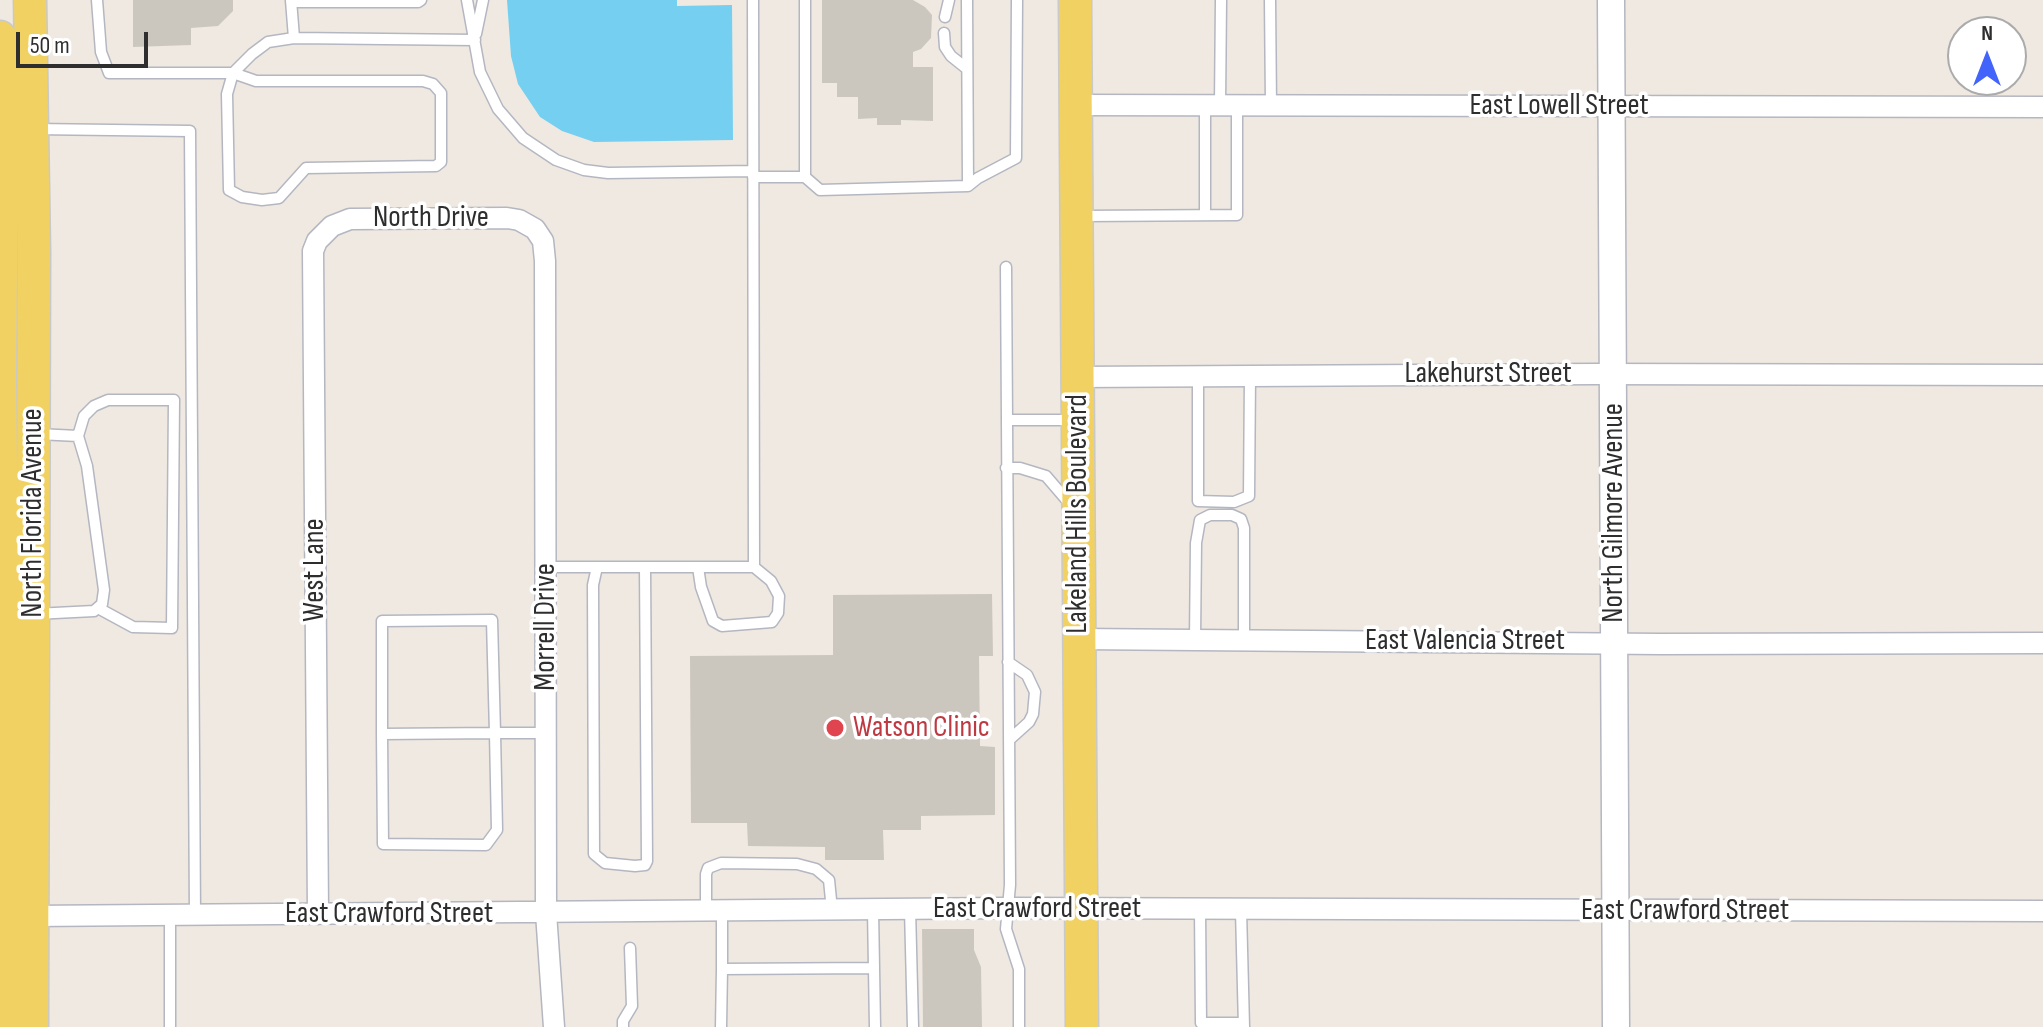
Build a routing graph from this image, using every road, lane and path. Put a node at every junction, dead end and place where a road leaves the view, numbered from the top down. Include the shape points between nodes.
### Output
1 (30, 0) edge
2 (97, 0) edge
3 (421, 0) edge
4 (467, 0) edge
5 (483, 0) edge
6 (753, 0) edge
7 (805, 0) edge
8 (949, 0) edge
9 (967, 0) edge
10 (1017, 0) edge
11 (1075, 0) edge
12 (1221, 0) edge
13 (1270, 0) edge
14 (1611, 0) edge
15 (291, 1) edge
16 (945, 17) dead end
17 (944, 33) dead end
18 (0, 37) edge
19 (294, 38) junction
20 (475, 40) junction
21 (966, 68) junction
22 (233, 73) junction
23 (1076, 105) junction
24 (1221, 105) junction
25 (1271, 105) junction
26 (1612, 106) junction
27 (2043, 107) edge
28 (33, 129) junction
29 (753, 174) junction
30 (805, 177) junction
31 (968, 186) junction
32 (1205, 215) junction
33 (1076, 216) junction
34 (535, 229) joint
35 (328, 230) joint
36 (1006, 267) dead end
37 (1613, 374) junction
38 (0, 375) edge
39 (2043, 375) edge
40 (1198, 376) junction
41 (1250, 376) junction
42 (1077, 377) junction
43 (1007, 420) junction
44 (1077, 420) junction
45 (33, 434) junction
46 (78, 436) junction
47 (1006, 468) junction
48 (1078, 513) junction
49 (33, 567) junction
50 (546, 567) junction
51 (597, 567) junction
52 (645, 567) junction
53 (698, 567) junction
54 (754, 567) junction
55 (98, 608) junction
56 (33, 614) junction
57 (1078, 639) junction
58 (1195, 639) junction
59 (1244, 640) junction
60 (1615, 642) junction
61 (2043, 643) edge
62 (2, 655) edge
63 (1008, 662) junction
64 (495, 733) junction
65 (547, 733) junction
66 (382, 734) junction
67 (1009, 740) junction
68 (1007, 908) junction
69 (910, 909) junction
70 (1081, 909) junction
71 (832, 910) junction
72 (873, 910) junction
73 (1200, 910) junction
74 (1241, 910) junction
75 (714, 911) junction
76 (1616, 911) junction
77 (2043, 911) edge
78 (546, 913) junction
79 (318, 914) junction
80 (12, 916) edge
81 (170, 917) junction
82 (195, 917) junction
83 (630, 948) dead end
84 (874, 968) junction
85 (722, 969) junction
86 (1244, 1025) edge
87 (2, 1027) edge
88 (17, 1027) edge
89 (32, 1027) edge
90 (170, 1027) edge
91 (554, 1027) edge
92 (623, 1027) edge
93 (721, 1027) edge
94 (875, 1027) edge
95 (913, 1027) edge
96 (1019, 1027) edge
97 (1082, 1027) edge
98 (1616, 1027) edge

1 - 28 main road, North Florida Avenue
2 - 22 lane via 101,52 109,73
3 - 15 lane
4 - 20 lane
5 - 20 lane
6 - 29 lane
7 - 30 lane
8 - 16 lane
9 - 21 lane
10 - 31 lane via 1016,158
11 - 23 main road, Lakeland Hills Boulevard
12 - 24 lane
13 - 25 lane
14 - 26 street, North Gilmore Avenue
15 - 19 lane
17 - 21 lane via 945,47
18 - 38 main road, North Florida Avenue
19 - 20 lane
19 - 22 lane via 268,42
20 - 29 lane via 480,72 498,109 523,138 556,160 608,173
21 - 31 lane
22 - 22 lane via 227,94 229,190 242,197 279,198 306,168 441,162 441,93 433,84 256,81
23 - 24 street, East Lowell Street
23 - 33 main road, Lakeland Hills Boulevard
24 - 25 street, East Lowell Street
24 - 32 lane
24 - 32 lane via 1237,215
25 - 26 street, East Lowell Street
26 - 27 street, East Lowell Street
26 - 37 street, North Gilmore Avenue
28 - 45 main road, North Florida Avenue
28 - 82 lane via 190,131
29 - 30 lane
29 - 54 lane
30 - 31 lane via 820,190
32 - 33 lane
33 - 42 main road, Lakeland Hills Boulevard
34 - 35 street, North Drive via 507,218 350,219
34 - 50 street, Morrell Drive via 543,241 545,261
35 - 79 street, West Lane via 313,251
36 - 43 lane
37 - 39 street, Lakehurst Street
37 - 41 street, Lakehurst Street
37 - 60 street, North Gilmore Avenue
38 - 49 main road via 16,384 19,518
38 - 62 main road, North Florida Avenue
40 - 41 street, Lakehurst Street
40 - 41 lane via 1198,501 1234,502 1249,496
40 - 42 street, Lakehurst Street
42 - 44 main road, Lakeland Hills Boulevard
43 - 44 lane
43 - 47 lane
44 - 48 main road, Lakeland Hills Boulevard
45 - 46 lane
45 - 49 main road, North Florida Avenue
46 - 55 lane via 104,590
46 - 55 lane via 84,416 108,400 174,400 172,628 133,627
47 - 48 lane via 1046,476
47 - 63 lane
48 - 57 main road, Lakeland Hills Boulevard
49 - 56 main road, North Florida Avenue
50 - 51 lane
50 - 65 street, Morrell Drive
51 - 52 lane
51 - 52 lane via 594,854 605,863 635,866 647,861
52 - 53 lane
53 - 54 lane
53 - 54 lane via 713,621 722,626 766,625 778,613 779,596
55 - 56 lane via 78,614
56 - 80 main road, North Florida Avenue
57 - 58 street, East Valencia Street
57 - 70 main road, Lakeland Hills Boulevard
58 - 59 street, East Valencia Street
58 - 59 lane via 1200,520 1232,515 1244,528
59 - 60 street, East Valencia Street
60 - 61 street, East Valencia Street
60 - 76 street, North Gilmore Avenue
62 - 80 main road, North Florida Avenue
63 - 67 lane
63 - 67 lane via 1027,675 1035,692 1029,722
64 - 65 lane
64 - 66 lane
64 - 66 lane via 497,830 486,845 383,844
64 - 66 lane via 492,620 413,620 382,621
65 - 78 street, Morrell Drive
67 - 68 lane
68 - 69 street, East Crawford Street
68 - 70 street, East Crawford Street
68 - 96 lane via 1006,929 1019,969
69 - 72 street, East Crawford Street
69 - 95 lane
70 - 73 street, East Crawford Street
70 - 97 main road, Lakeland Hills Boulevard
71 - 72 street, East Crawford Street
71 - 75 street, East Crawford Street
71 - 75 lane via 829,880 816,869 721,863 706,874
72 - 84 lane
73 - 74 street, East Crawford Street
73 - 86 lane via 1201,1023
74 - 76 street, East Crawford Street
74 - 86 lane
75 - 78 street, East Crawford Street
75 - 85 lane
76 - 77 street, East Crawford Street
76 - 98 street, North Gilmore Avenue
78 - 79 street, East Crawford Street
78 - 91 street, Morrell Drive
79 - 82 street, East Crawford Street
80 - 81 street, East Crawford Street
80 - 87 main road, North Florida Avenue
80 - 88 main road
80 - 89 main road, North Florida Avenue
81 - 82 street, East Crawford Street
81 - 90 lane
83 - 92 lane via 632,1006
84 - 85 lane
84 - 94 lane
85 - 93 lane

